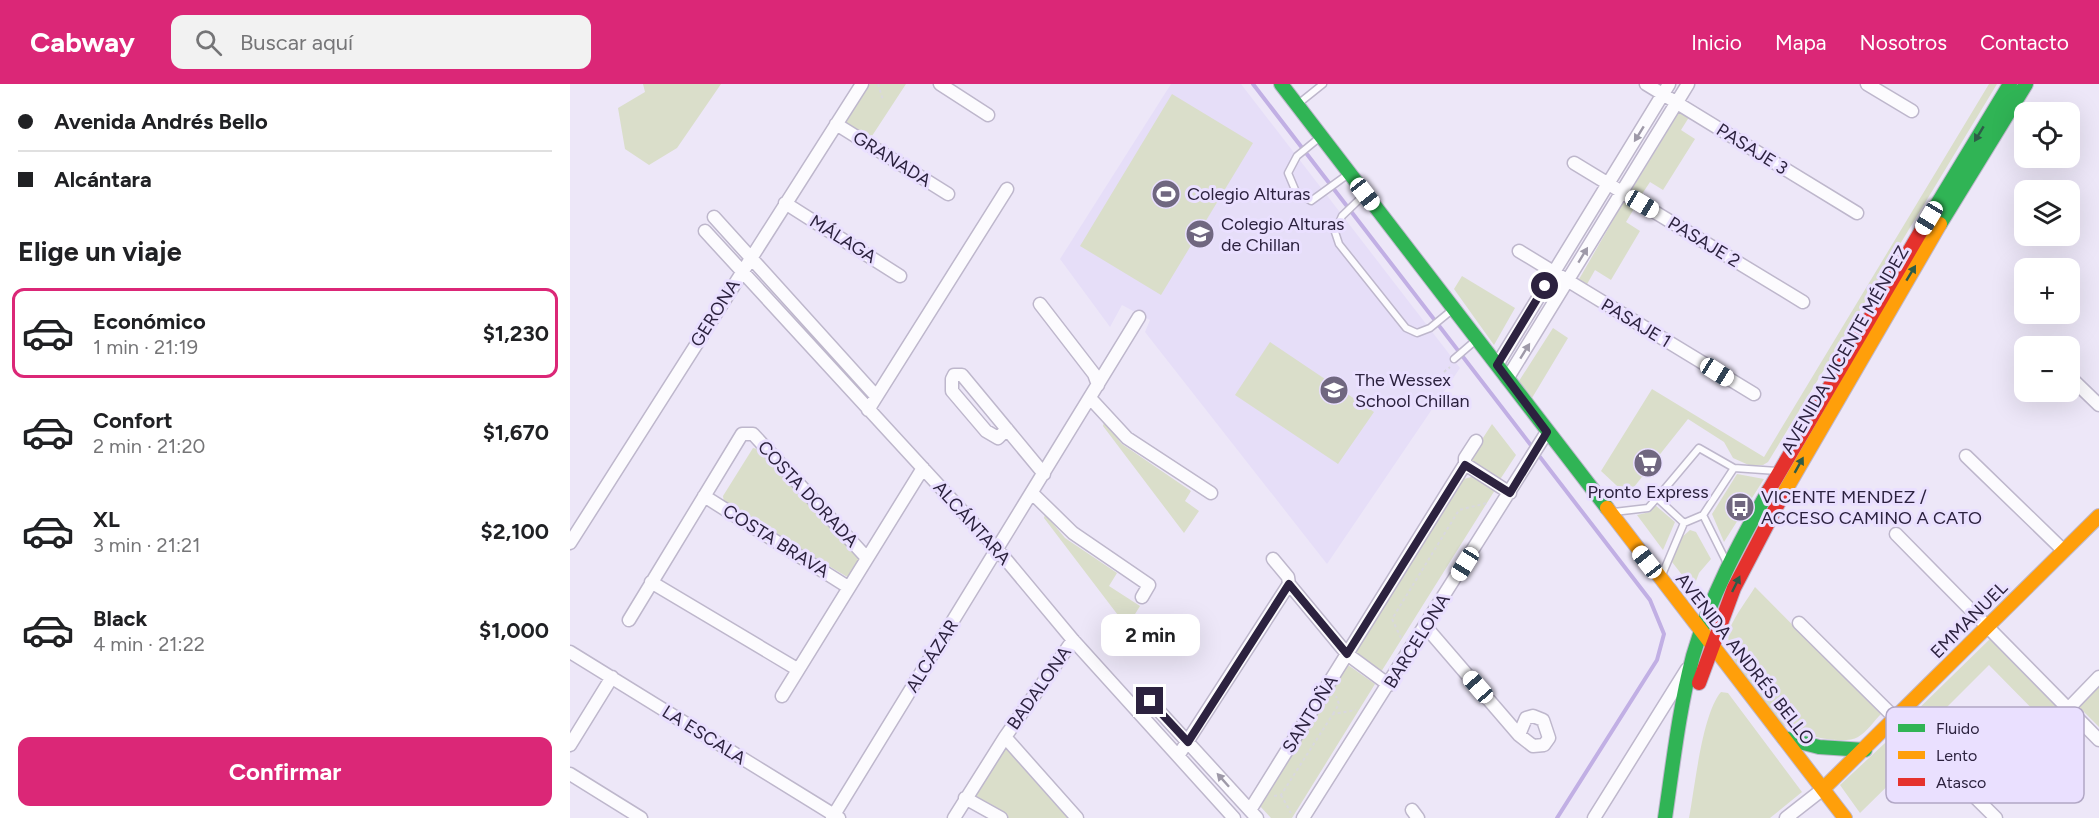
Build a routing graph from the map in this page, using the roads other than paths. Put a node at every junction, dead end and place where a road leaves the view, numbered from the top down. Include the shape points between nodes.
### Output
1 (862, 84) edge
2 (940, 84) edge
3 (1281, 84) edge
4 (1323, 84) edge
5 (1646, 84) edge
6 (1688, 84) edge
7 (1867, 84) edge
8 (2010, 84) edge
9 (2026, 84) edge
10 (1666, 89) edge
11 (1676, 102) junction
12 (1297, 105) junction
13 (1912, 111) dead end
14 (988, 115) dead end
15 (836, 124) junction
16 (1322, 136) junction
17 (1574, 163) dead end
18 (1350, 173) junction
19 (1608, 184) junction
20 (1007, 189) dead end
21 (1622, 192) junction
22 (948, 194) dead end
23 (1360, 199) junction
24 (785, 203) junction
25 (1857, 213) dead end
26 (714, 217) dead end
27 (705, 231) dead end
28 (1519, 251) dead end
29 (750, 256) junction
30 (741, 271) junction
31 (1553, 272) junction
32 (900, 276) dead end
33 (1567, 281) junction
34 (1803, 303) dead end
35 (1040, 304) dead end
36 (1454, 308) junction
37 (1139, 317) dead end
38 (1477, 339) junction
39 (1454, 359) dead end
40 (1497, 365) junction
41 (1508, 379) junction
42 (1098, 385) junction
43 (2080, 387) edge
44 (1754, 394) dead end
45 (876, 396) junction
46 (1090, 398) junction
47 (2099, 405) edge
48 (868, 410) junction
49 (1007, 429) junction
50 (1547, 432) junction
51 (1476, 441) dead end
52 (1966, 456) dead end
53 (1465, 465) junction
54 (923, 468) junction
55 (1734, 468) junction
56 (1781, 471) junction
57 (1044, 474) junction
58 (1211, 493) dead end
59 (1510, 493) junction
60 (1032, 494) junction
61 (704, 496) junction
62 (1657, 498) junction
63 (1610, 513) junction
64 (1703, 515) junction
65 (2099, 516) edge
66 (1684, 523) junction
67 (1896, 534) dead end
68 (570, 543) edge
69 (998, 550) junction
70 (2064, 551) junction
71 (866, 557) junction
72 (1273, 559) dead end
73 (1729, 567) junction
74 (1660, 578) junction
75 (651, 582) junction
76 (1289, 584) junction
77 (848, 587) junction
78 (1716, 593) junction
79 (1142, 597) dead end
80 (1685, 610) junction
81 (1721, 615) junction
82 (629, 620) dead end
83 (1799, 623) dead end
84 (1426, 627) junction
85 (1988, 627) junction
86 (1701, 630) junction
87 (1073, 640) junction
88 (1711, 643) junction
89 (570, 652) edge
90 (1347, 654) junction
91 (1728, 665) junction
92 (797, 669) junction
93 (1696, 671) junction
94 (2099, 677) edge
95 (612, 678) junction
96 (1389, 685) junction
97 (782, 696) dead end
98 (1150, 701) dead end
99 (1908, 707) edge
100 (2066, 707) edge
101 (2070, 707) edge
102 (1886, 709) edge
103 (2084, 726) edge
104 (1886, 729) edge
105 (1519, 735) dead end
106 (1005, 737) junction
107 (1784, 738) junction
108 (2099, 741) edge
109 (1188, 742) junction
110 (570, 745) edge
111 (1865, 750) junction
112 (1178, 756) junction
113 (570, 774) edge
114 (1823, 789) junction
115 (965, 798) junction
116 (1981, 803) edge
117 (1254, 814) edge
118 (835, 817) edge
119 (641, 818) edge
120 (954, 818) edge
121 (1001, 818) edge
122 (1077, 818) edge
123 (1234, 818) edge
124 (1303, 818) edge
125 (1594, 818) edge
126 (1665, 818) edge
127 (1786, 818) edge
128 (1845, 818) edge
129 (1996, 818) edge

1 - 15 street, GERONA
2 - 14 street
3 - 12 main road, AVENIDA ANDRÉS BELLO
4 - 12 lane
5 - 10 street, PASAJE 3
6 - 11 street
7 - 13 street
8 -> 56 main road, AVENIDA VICENTE MÉNDEZ via 1848,351
81 -> 9 main road, AVENIDA VICENTE MÉNDEZ via 1766,525 1859,359
10 - 11 street, PASAJE 3
10 -> 19 street
11 - 21 street
11 - 25 street, PASAJE 3
12 - 16 main road, AVENIDA ANDRÉS BELLO
15 - 22 street, GRANADA
15 - 24 street, GERONA
16 - 18 main road, AVENIDA ANDRÉS BELLO
16 - 18 lane via 1297,156 1288,173 1296,192 1311,201
17 - 19 street, PASAJE 2
18 - 23 main road, AVENIDA ANDRÉS BELLO
19 - 21 street, PASAJE 2
19 - 31 street
20 - 45 street
33 -> 21 street
21 - 34 street, PASAJE 2
23 - 36 main road, AVENIDA ANDRÉS BELLO
23 - 36 lane via 1342,216 1335,232 1339,244 1402,325 1417,333 1430,328
24 - 29 street, GERONA
24 - 32 street, MÁLAGA
26 - 29 street
27 - 30 street, ALCÁNTARA
28 - 31 street, PASAJE 1
29 - 30 street, GERONA
29 - 45 street
30 - 48 street, ALCÁNTARA
30 - 68 street, GERONA
31 - 33 street, PASAJE 1
31 - 40 street
41 -> 33 street
33 - 44 street, PASAJE 1
35 - 42 street via 1094,374
36 - 38 main road, AVENIDA ANDRÉS BELLO
37 - 42 street, ALCÁZAR
38 - 39 lane
38 - 40 main road, AVENIDA ANDRÉS BELLO
40 - 41 main road, AVENIDA ANDRÉS BELLO
41 - 50 main road, AVENIDA ANDRÉS BELLO
42 - 46 street, ALCÁZAR
43 - 47 street
45 - 48 street
46 - 57 street, ALCÁZAR
46 - 58 street via 1127,438
48 - 54 street, ALCÁNTARA
49 - 49 street via 962,375 954,375 951,391 986,431 998,438
49 - 57 street
50 - 59 street, BARCELONA
50 - 63 main road, AVENIDA ANDRÉS BELLO
51 - 53 street, SANTOÑA
52 - 70 street
53 - 59 street
53 - 90 street, SANTOÑA
54 - 69 street, ALCÁNTARA
54 - 71 street, COSTA DORADA
55 - 56 lane
55 - 62 lane via 1699,448
55 - 64 lane
56 - 73 main road, AVENIDA VICENTE MÉNDEZ
57 - 60 street, ALCÁZAR
59 - 84 street, BARCELONA
60 - 69 street, ALCÁZAR
60 - 79 street via 1072,533 1149,585
61 - 71 street, COSTA DORADA via 742,434 753,434
61 - 75 street, COSTA DORADA
61 - 77 street, COSTA BRAVA
62 - 63 lane via 1648,507
62 - 66 lane
63 - 74 main road, AVENIDA ANDRÉS BELLO
64 - 66 lane
64 - 73 lane
65 - 70 main road, EMMANUEL
66 - 74 lane
67 - 85 street
69 - 87 street, ALCÁNTARA
69 - 118 street, ALCÁZAR
70 - 85 main road, EMMANUEL
71 - 77 street, COSTA DORADA
72 - 76 street
73 - 78 main road, AVENIDA VICENTE MÉNDEZ
74 - 80 main road, AVENIDA ANDRÉS BELLO
75 - 82 street, COSTA DORADA
75 - 92 street
76 - 90 street
76 - 109 street
77 - 92 street, COSTA DORADA
78 - 80 main road via 1701,616
78 - 86 main road, AVENIDA VICENTE MÉNDEZ
80 - 86 main road, AVENIDA ANDRÉS BELLO
81 - 88 main road, AVENIDA VICENTE MÉNDEZ
81 - 91 main road
83 - 102 street
84 - 96 street, BARCELONA
84 - 105 street
85 - 99 main road, EMMANUEL
85 - 100 street
86 - 88 main road, AVENIDA ANDRÉS BELLO
86 - 93 main road, AVENIDA VICENTE MÉNDEZ
87 - 106 street, BADALONA
87 - 112 street, ALCÁNTARA
88 - 91 main road, AVENIDA ANDRÉS BELLO
88 - 93 main road, AVENIDA VICENTE MÉNDEZ
89 - 95 street, LA ESCALA
90 - 96 street
90 - 117 street, SANTOÑA via 1257,798
91 - 93 main road
91 - 107 main road, AVENIDA ANDRÉS BELLO
92 - 97 street, COSTA DORADA
93 - 125 street via 1684,672
93 - 126 main road via 1676,739
94 - 101 street
95 - 110 street
95 - 118 street, LA ESCALA
96 - 124 street, BARCELONA
98 - 109 street
103 - 108 street
104 - 111 main road, EMMANUEL
106 - 115 street, BADALONA
106 - 122 street, BADALONA
107 - 111 main road via 1819,747
107 - 114 main road, AVENIDA ANDRÉS BELLO
109 - 112 street
117 -> 109 street
111 - 114 main road, EMMANUEL
112 - 123 street, ALCÁNTARA
113 - 119 street
114 - 127 street
114 - 128 main road, AVENIDA ANDRÉS BELLO
115 - 120 street, BADALONA
115 - 121 street
116 - 129 street

